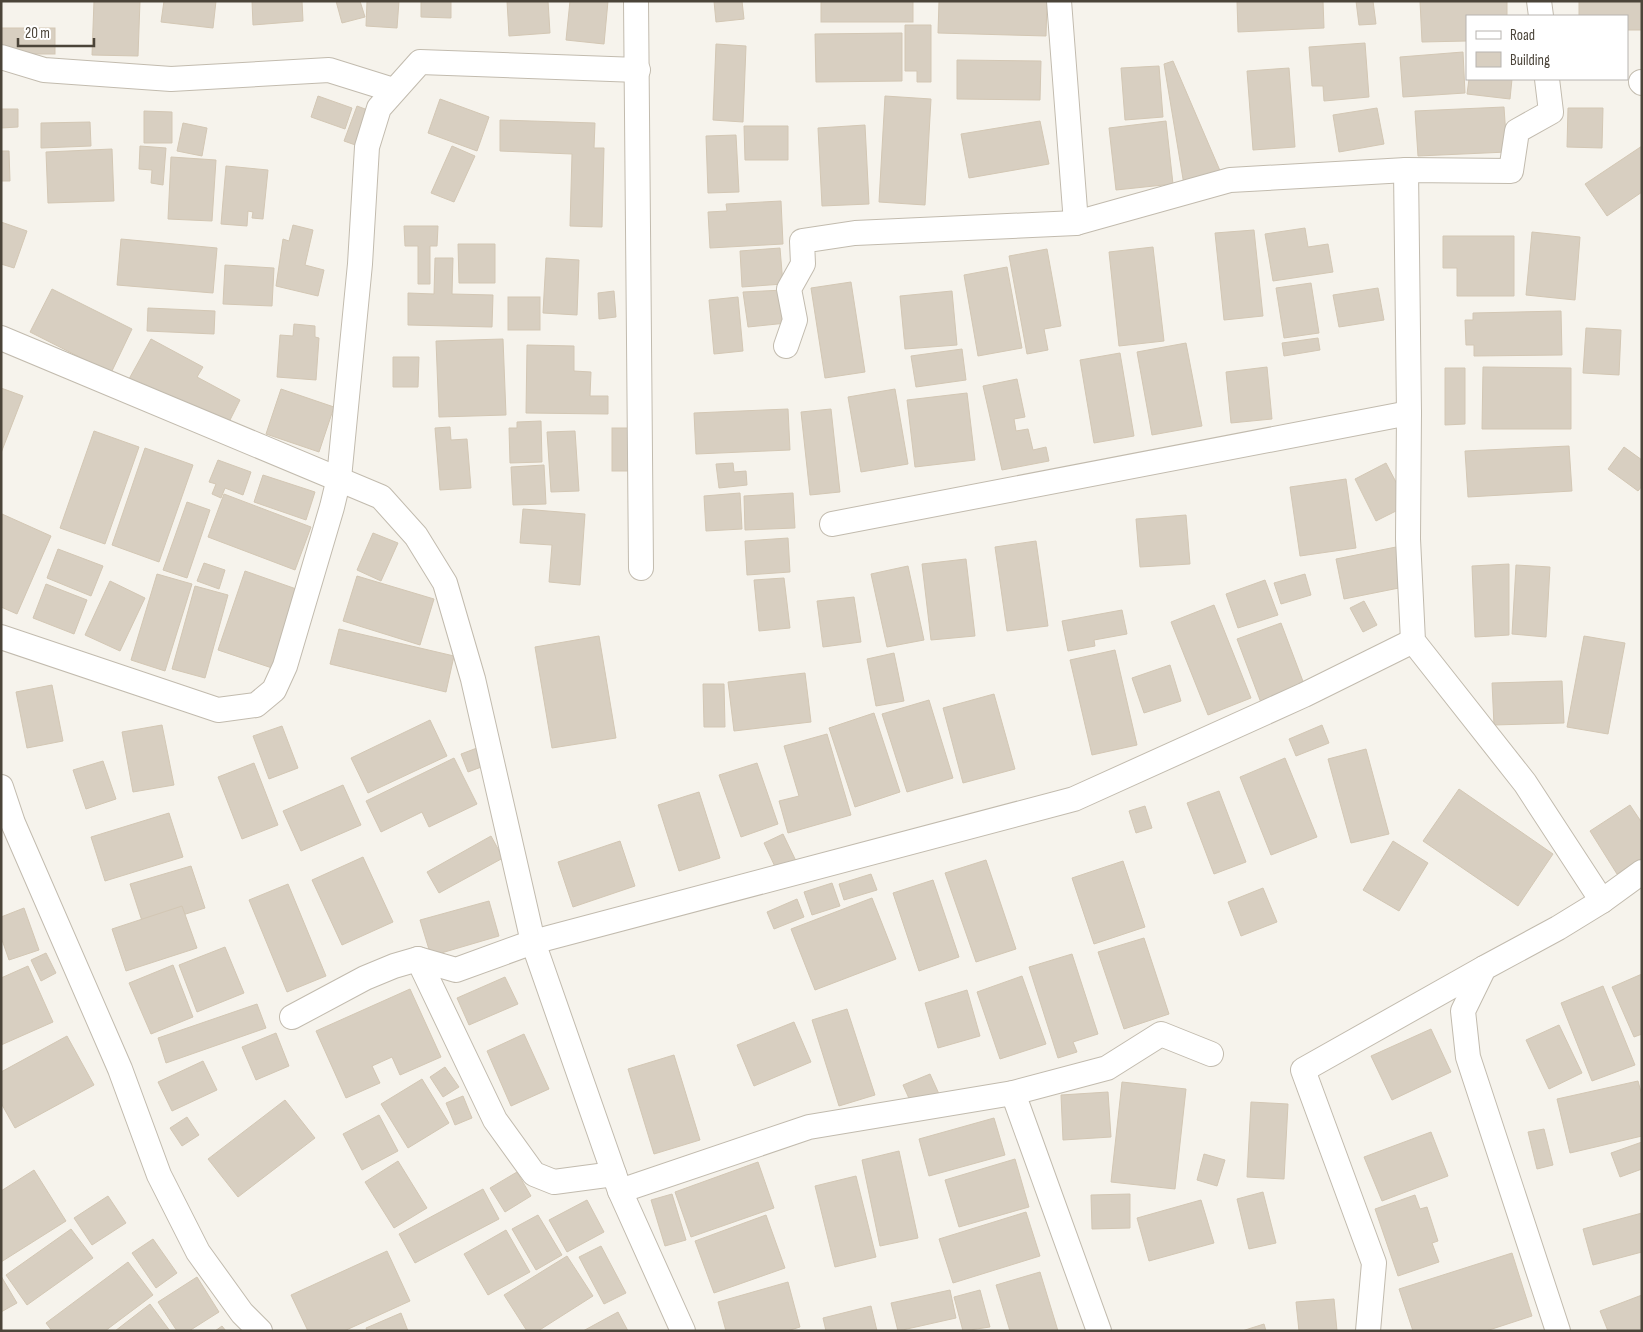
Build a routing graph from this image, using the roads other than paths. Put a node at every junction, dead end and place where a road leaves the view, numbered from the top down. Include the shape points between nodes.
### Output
1 (636, 1) edge
2 (1059, 1) edge
3 (1539, 1) edge
4 (1541, 15) edge
5 (1, 57) edge
6 (638, 70) junction
7 (1548, 80) edge
8 (394, 90) junction
9 (1406, 170) junction
10 (1076, 223) junction
11 (1, 338) edge
12 (786, 346) dead end
13 (1409, 413) junction
14 (339, 478) junction
15 (832, 524) dead end
16 (641, 568) dead end
17 (1, 637) edge
18 (1414, 641) junction
19 (1, 787) edge
20 (1642, 872) edge
21 (1602, 901) junction
22 (533, 942) junction
23 (418, 959) junction
24 (1484, 968) junction
25 (292, 1017) dead end
26 (1210, 1054) dead end
27 (1013, 1093) junction
28 (617, 1182) junction
29 (260, 1331) edge
30 (683, 1331) edge
31 (1099, 1331) edge
32 (1368, 1331) edge
33 (1558, 1331) edge

1 - 6 street
2 - 10 street
3 - 4 street
5 - 8 street via 44,70 171,79 329,70
6 - 8 street via 420,62
6 - 16 street
7 - 9 street via 1551,112 1517,130 1510,171
8 - 14 street via 379,108 367,147 360,264
9 - 10 street via 1230,180
9 - 13 street
10 - 12 street via 854,233 802,241 803,264 789,289 795,320
11 - 14 street
13 - 15 street
13 - 18 street via 1408,539
14 - 17 street via 285,666 274,690 256,705 218,710
14 - 22 street via 382,497 416,536 445,583 473,679
18 - 21 street via 1525,784
18 - 22 street via 1304,695 1074,799
19 - 29 street via 13,823 120,1069 159,1175 198,1252 242,1313
20 - 21 street
21 - 24 street
22 - 23 street via 456,970
22 - 28 street
23 - 25 street via 365,978
23 - 28 street via 495,1120 534,1174 554,1182
24 - 32 street via 1303,1070 1374,1263
24 - 33 street via 1463,1012 1468,1058
26 - 27 street via 1161,1034 1107,1068
27 - 28 street via 809,1127
27 - 31 street
28 - 30 street

